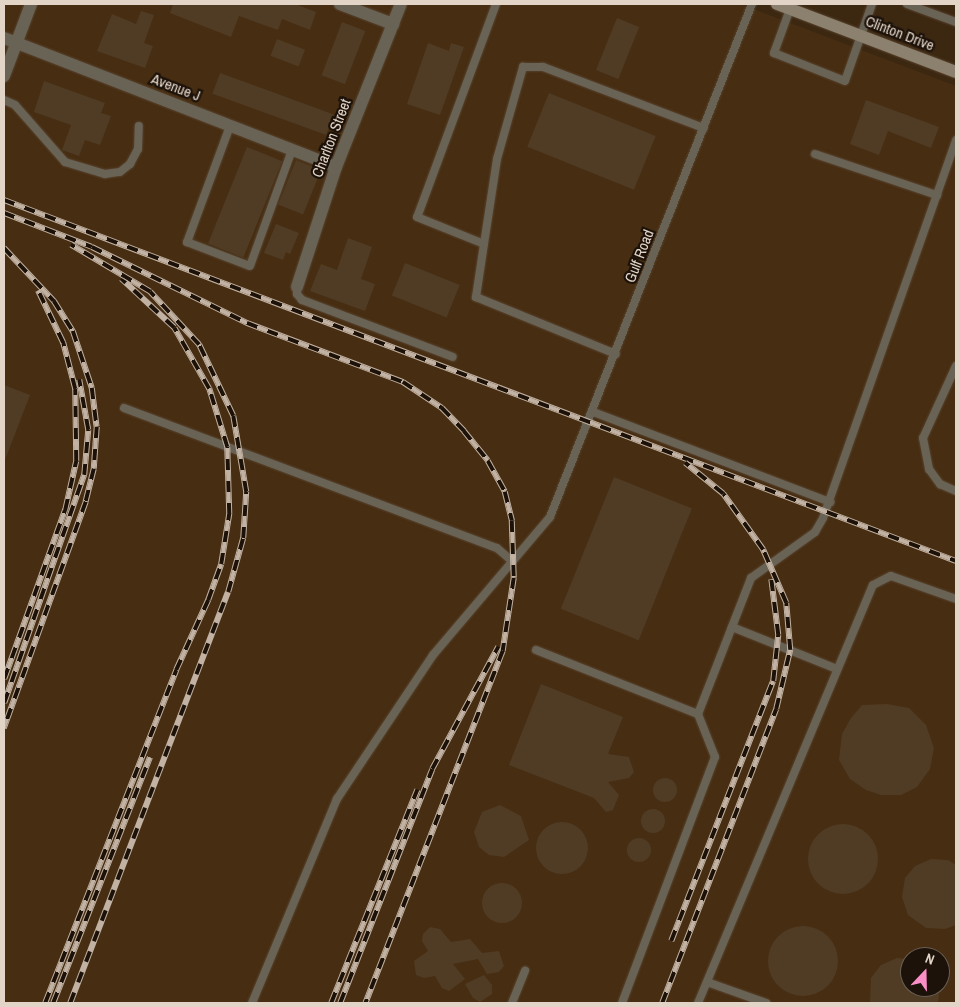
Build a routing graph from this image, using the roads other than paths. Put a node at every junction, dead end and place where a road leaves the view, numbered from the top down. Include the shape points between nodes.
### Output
1 (31, 4) edge
2 (340, 4) edge
3 (401, 4) edge
4 (496, 4) edge
5 (752, 4) edge
6 (777, 4) edge
7 (872, 4) edge
8 (907, 4) edge
9 (790, 9) junction
10 (956, 22) edge
11 (393, 24) junction
12 (861, 36) junction
13 (4, 38) edge
14 (16, 42) junction
15 (956, 72) edge
16 (4, 76) edge
17 (4, 100) edge
18 (139, 126) dead end
19 (230, 126) junction
20 (704, 128) junction
21 (956, 140) edge
22 (292, 150) junction
23 (815, 154) dead end
24 (336, 167) junction
25 (937, 195) junction
26 (484, 244) junction
27 (297, 287) joint
28 (616, 354) junction
29 (453, 358) dead end
30 (956, 366) edge
31 (124, 408) dead end
32 (593, 412) junction
33 (956, 491) edge
34 (830, 502) junction
35 (512, 560) junction
36 (956, 599) edge
37 (732, 627) junction
38 (536, 650) dead end
39 (837, 669) junction
40 (698, 714) junction
41 (525, 970) dead end
42 (707, 982) junction
43 (252, 1003) edge
44 (512, 1003) edge
45 (622, 1003) edge
46 (698, 1003) edge
47 (766, 1003) edge

1 - 14 street
2 - 11 street
3 - 11 street, Charlton Street
4 - 26 lane via 417,217
5 - 20 lane, Gulf Road
6 - 9 main road, Clinton Drive
7 - 12 lane
8 - 10 lane
9 - 12 main road, Clinton Drive
9 - 12 lane via 774,53 844,81
11 - 24 street, Charlton Street
12 - 15 main road, Clinton Drive
13 - 14 street, Avenue J
14 - 16 street
14 - 19 street, Avenue J
17 - 18 lane via 15,105 65,162 105,174 120,172 130,164 138,149
19 - 22 street, Avenue J
19 - 22 lane via 187,242 205,249 250,266
20 - 26 lane via 543,67 523,66 497,159
20 - 28 lane, Gulf Road
21 - 25 lane
22 - 24 street, Avenue J
23 - 25 lane
24 - 27 street, Charlton Street
25 - 34 lane
26 - 28 lane via 476,298
27 - 29 lane via 297,294 302,300
28 - 32 lane, Gulf Road
30 - 33 lane via 923,438 929,470 940,484
31 - 35 lane via 497,548
32 - 34 lane
32 - 35 lane, Gulf Road via 550,518
34 - 37 lane via 815,532 751,578
35 - 43 lane via 433,655 337,799
36 - 39 lane via 903,578 881,578 868,593
37 - 39 lane
37 - 40 lane
38 - 40 lane
39 - 42 lane
40 - 45 lane via 715,757
41 - 44 lane
42 - 46 lane
42 - 47 lane

